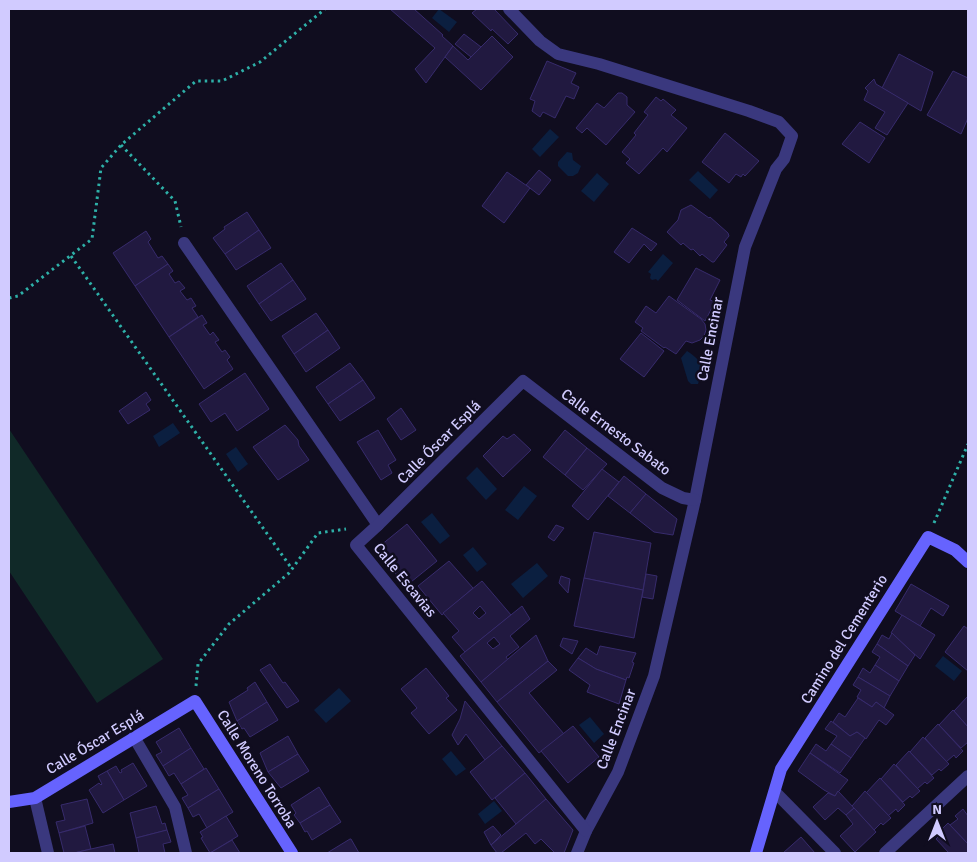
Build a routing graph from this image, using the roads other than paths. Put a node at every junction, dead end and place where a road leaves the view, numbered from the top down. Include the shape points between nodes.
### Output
1 (509, 9) edge
2 (184, 243) road end
3 (523, 381) joint
4 (695, 500) junction
5 (378, 525) junction
6 (968, 562) edge
7 (196, 701) joint
8 (134, 738) junction
9 (968, 776) edge
10 (775, 792) junction
11 (35, 798) junction
12 (9, 802) edge
13 (586, 831) junction
14 (48, 853) edge
15 (186, 853) edge
16 (292, 853) edge
17 (577, 853) edge
18 (756, 853) edge
19 (835, 853) edge
20 (885, 853) edge

1 - 4 street, Calle Encinar via 558,54 749,111 779,122 792,136 745,247
2 - 5 street, Calle Escavias
3 - 4 street, Calle Ernesto Sabato via 662,488
3 - 5 street, Calle Óscar Esplá
4 - 13 street, Calle Encinar via 654,676 618,772
5 - 13 street, Calle Escavias via 356,545
6 - 10 street, Camino del Cementerio via 955,550 928,538 782,769
7 - 8 street, Calle Óscar Esplá
7 - 16 street, Calle Moreno Torroba
8 - 11 street, Calle Óscar Esplá
8 - 15 street via 175,807
9 - 20 street
10 - 18 street, Camino del Cementerio
10 - 19 street
11 - 12 street, Calle Óscar Esplá
11 - 14 street
13 - 17 street, Calle Encinar

